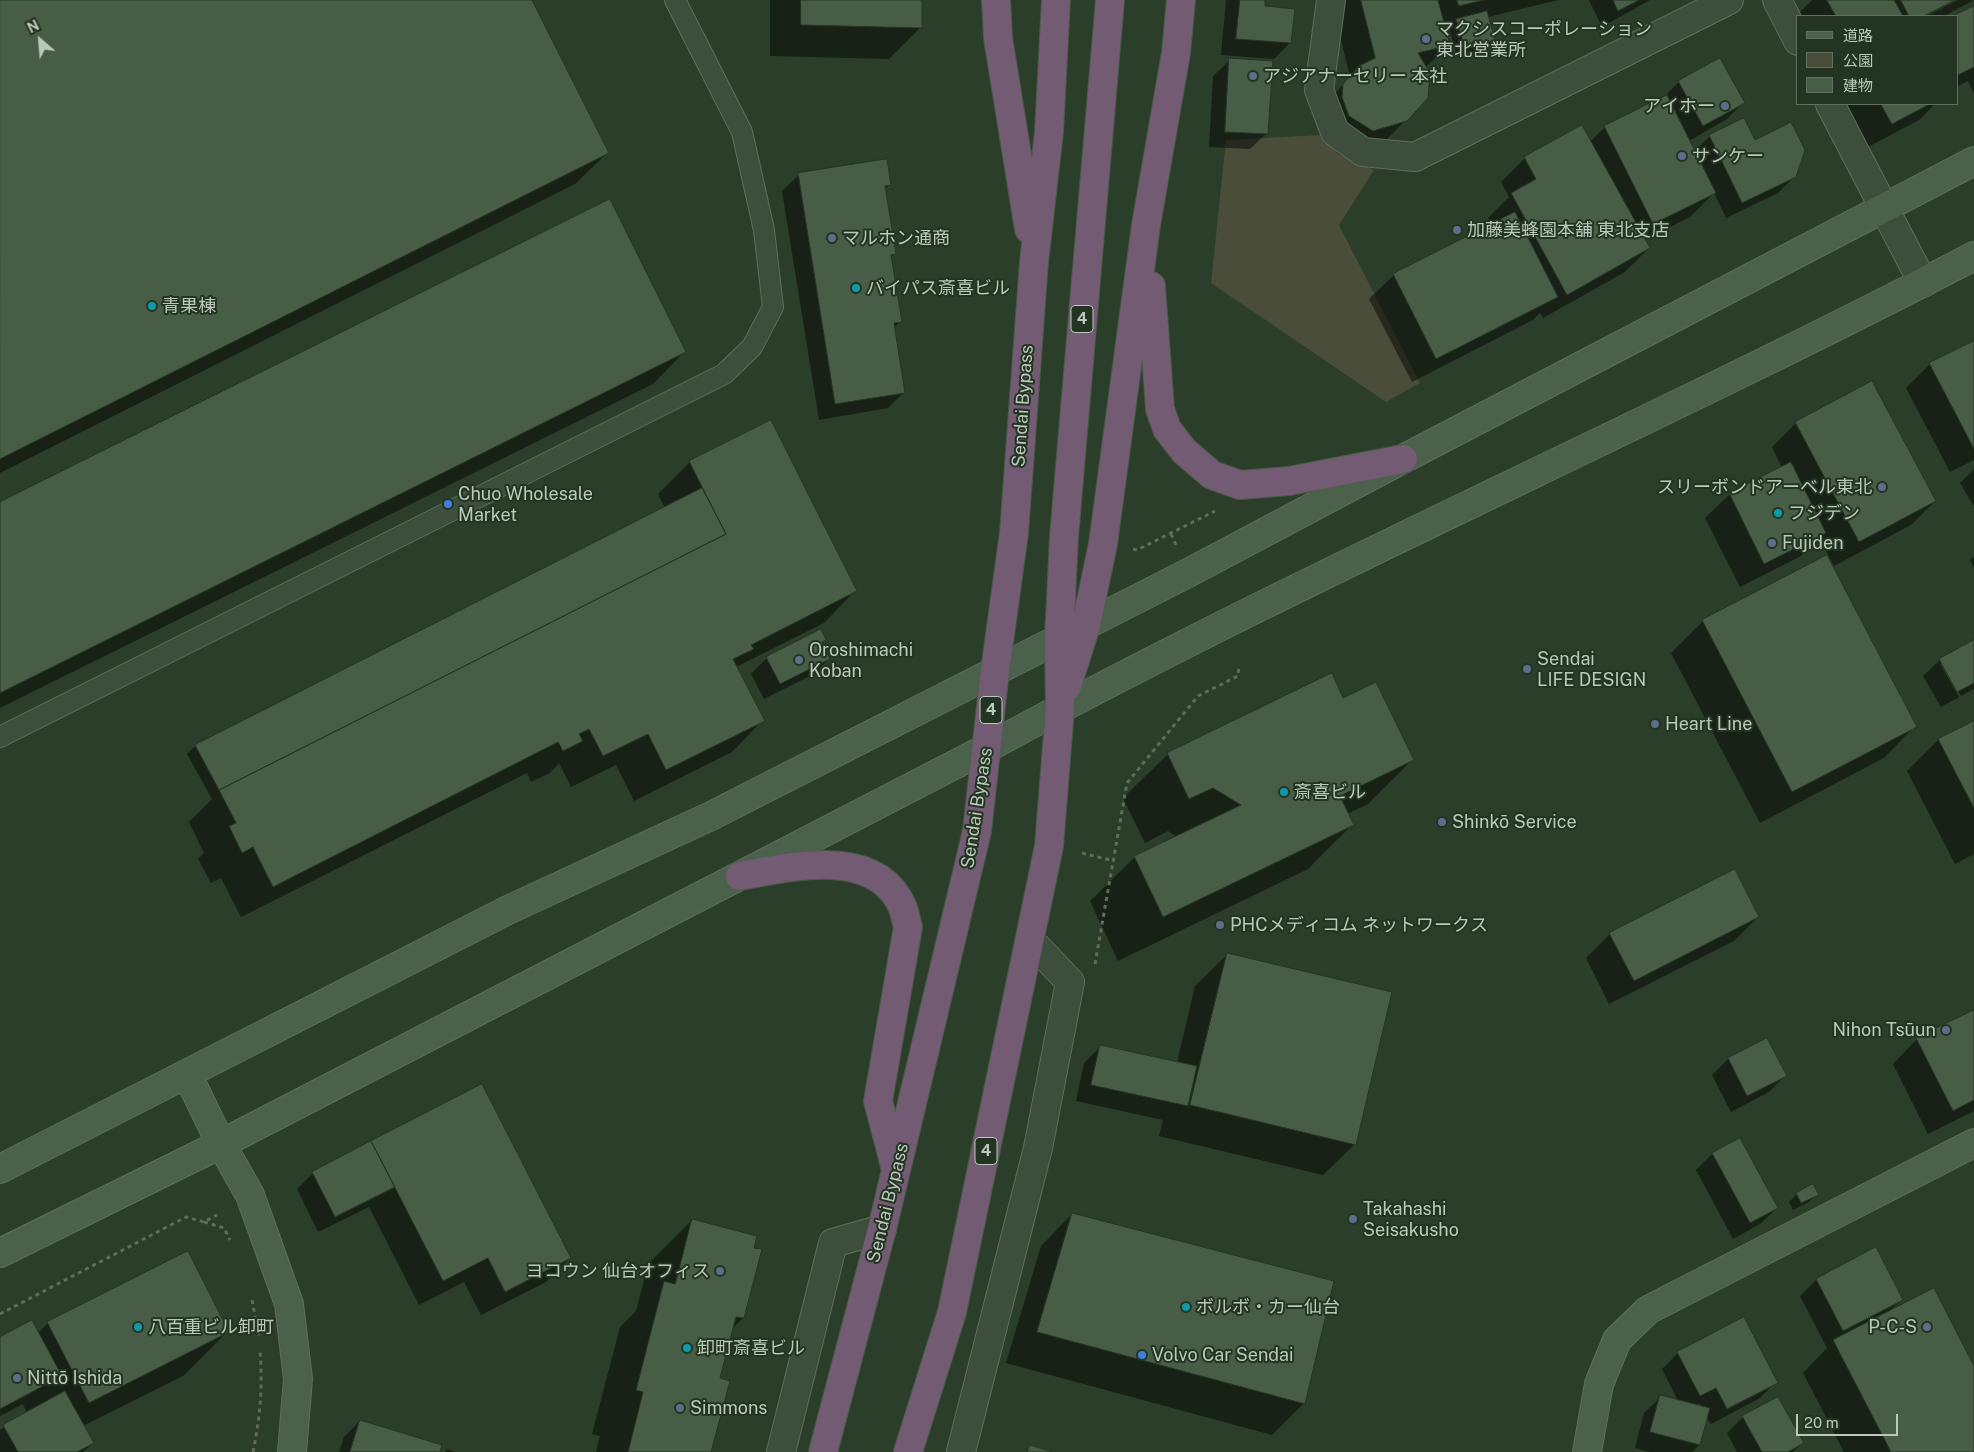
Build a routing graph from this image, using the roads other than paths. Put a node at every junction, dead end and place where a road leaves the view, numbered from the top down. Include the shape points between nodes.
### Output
1 (675, 0) edge
2 (996, 0) edge
3 (1056, 0) edge
4 (1110, 0) edge
5 (1181, 0) edge
6 (1331, 0) edge
7 (1729, 0) edge
8 (1777, 0) edge
9 (1796, 37) edge
10 (1831, 105) edge
11 (1974, 161) edge
12 (1884, 208) junction
13 (1146, 225) junction
14 (1974, 256) edge
15 (1034, 262) junction
16 (1923, 283) junction
17 (1403, 458) junction
18 (1086, 625) junction
19 (1059, 639) junction
20 (995, 671) junction
21 (1060, 709) junction
22 (0, 737) edge
23 (987, 748) junction
24 (740, 876) junction
25 (1030, 940) junction
26 (187, 1074) junction
27 (1974, 1143) edge
28 (222, 1144) junction
29 (0, 1169) edge
30 (896, 1170) junction
31 (882, 1229) junction
32 (0, 1253) edge
33 (292, 1452) edge
34 (781, 1452) edge
35 (823, 1452) edge
36 (908, 1452) edge
37 (961, 1452) edge
38 (1587, 1452) edge

1 - 22 lane via 742,132 764,230 773,307 752,347 724,374
2 - 15 highway, 4 via 998,38
3 - 15 highway, Sendai Bypass / 4 via 1049,132
4 - 19 highway, 4 via 1064,537
5 - 13 highway, 4 via 1176,53
6 - 7 street via 1319,90 1335,132 1363,152 1415,157
8 - 9 street
10 - 12 street
11 - 12 street
12 - 16 street
12 - 17 street
13 - 17 highway via 1160,409 1167,429 1184,451 1212,476 1240,485 1289,481
13 - 18 highway, 4 via 1103,544
14 - 16 street
15 - 20 highway, Sendai Bypass / 4 via 1014,532
16 - 21 street
17 - 18 street
18 - 19 street
18 - 21 highway, 4
19 - 20 street
19 - 21 highway, 4
20 - 23 highway, Sendai Bypass / 4
20 - 26 street via 711,816 508,910
21 - 23 street
21 - 25 highway, 4 via 1049,846
23 - 24 street
23 - 30 highway, Sendai Bypass / 4 via 977,831
24 - 28 street
24 - 30 highway via 834,864 857,868 883,882 903,908 908,927 878,1101
25 - 36 highway, 4 via 952,1312
25 - 37 street via 1070,982 1038,1148
26 - 28 street
26 - 29 street
27 - 38 street via 1648,1310 1617,1340 1599,1384
28 - 32 street
28 - 33 street via 250,1196 289,1304 298,1379
30 - 31 highway, Sendai Bypass / 4
31 - 34 street via 832,1243
31 - 35 highway, Sendai Bypass / 4

